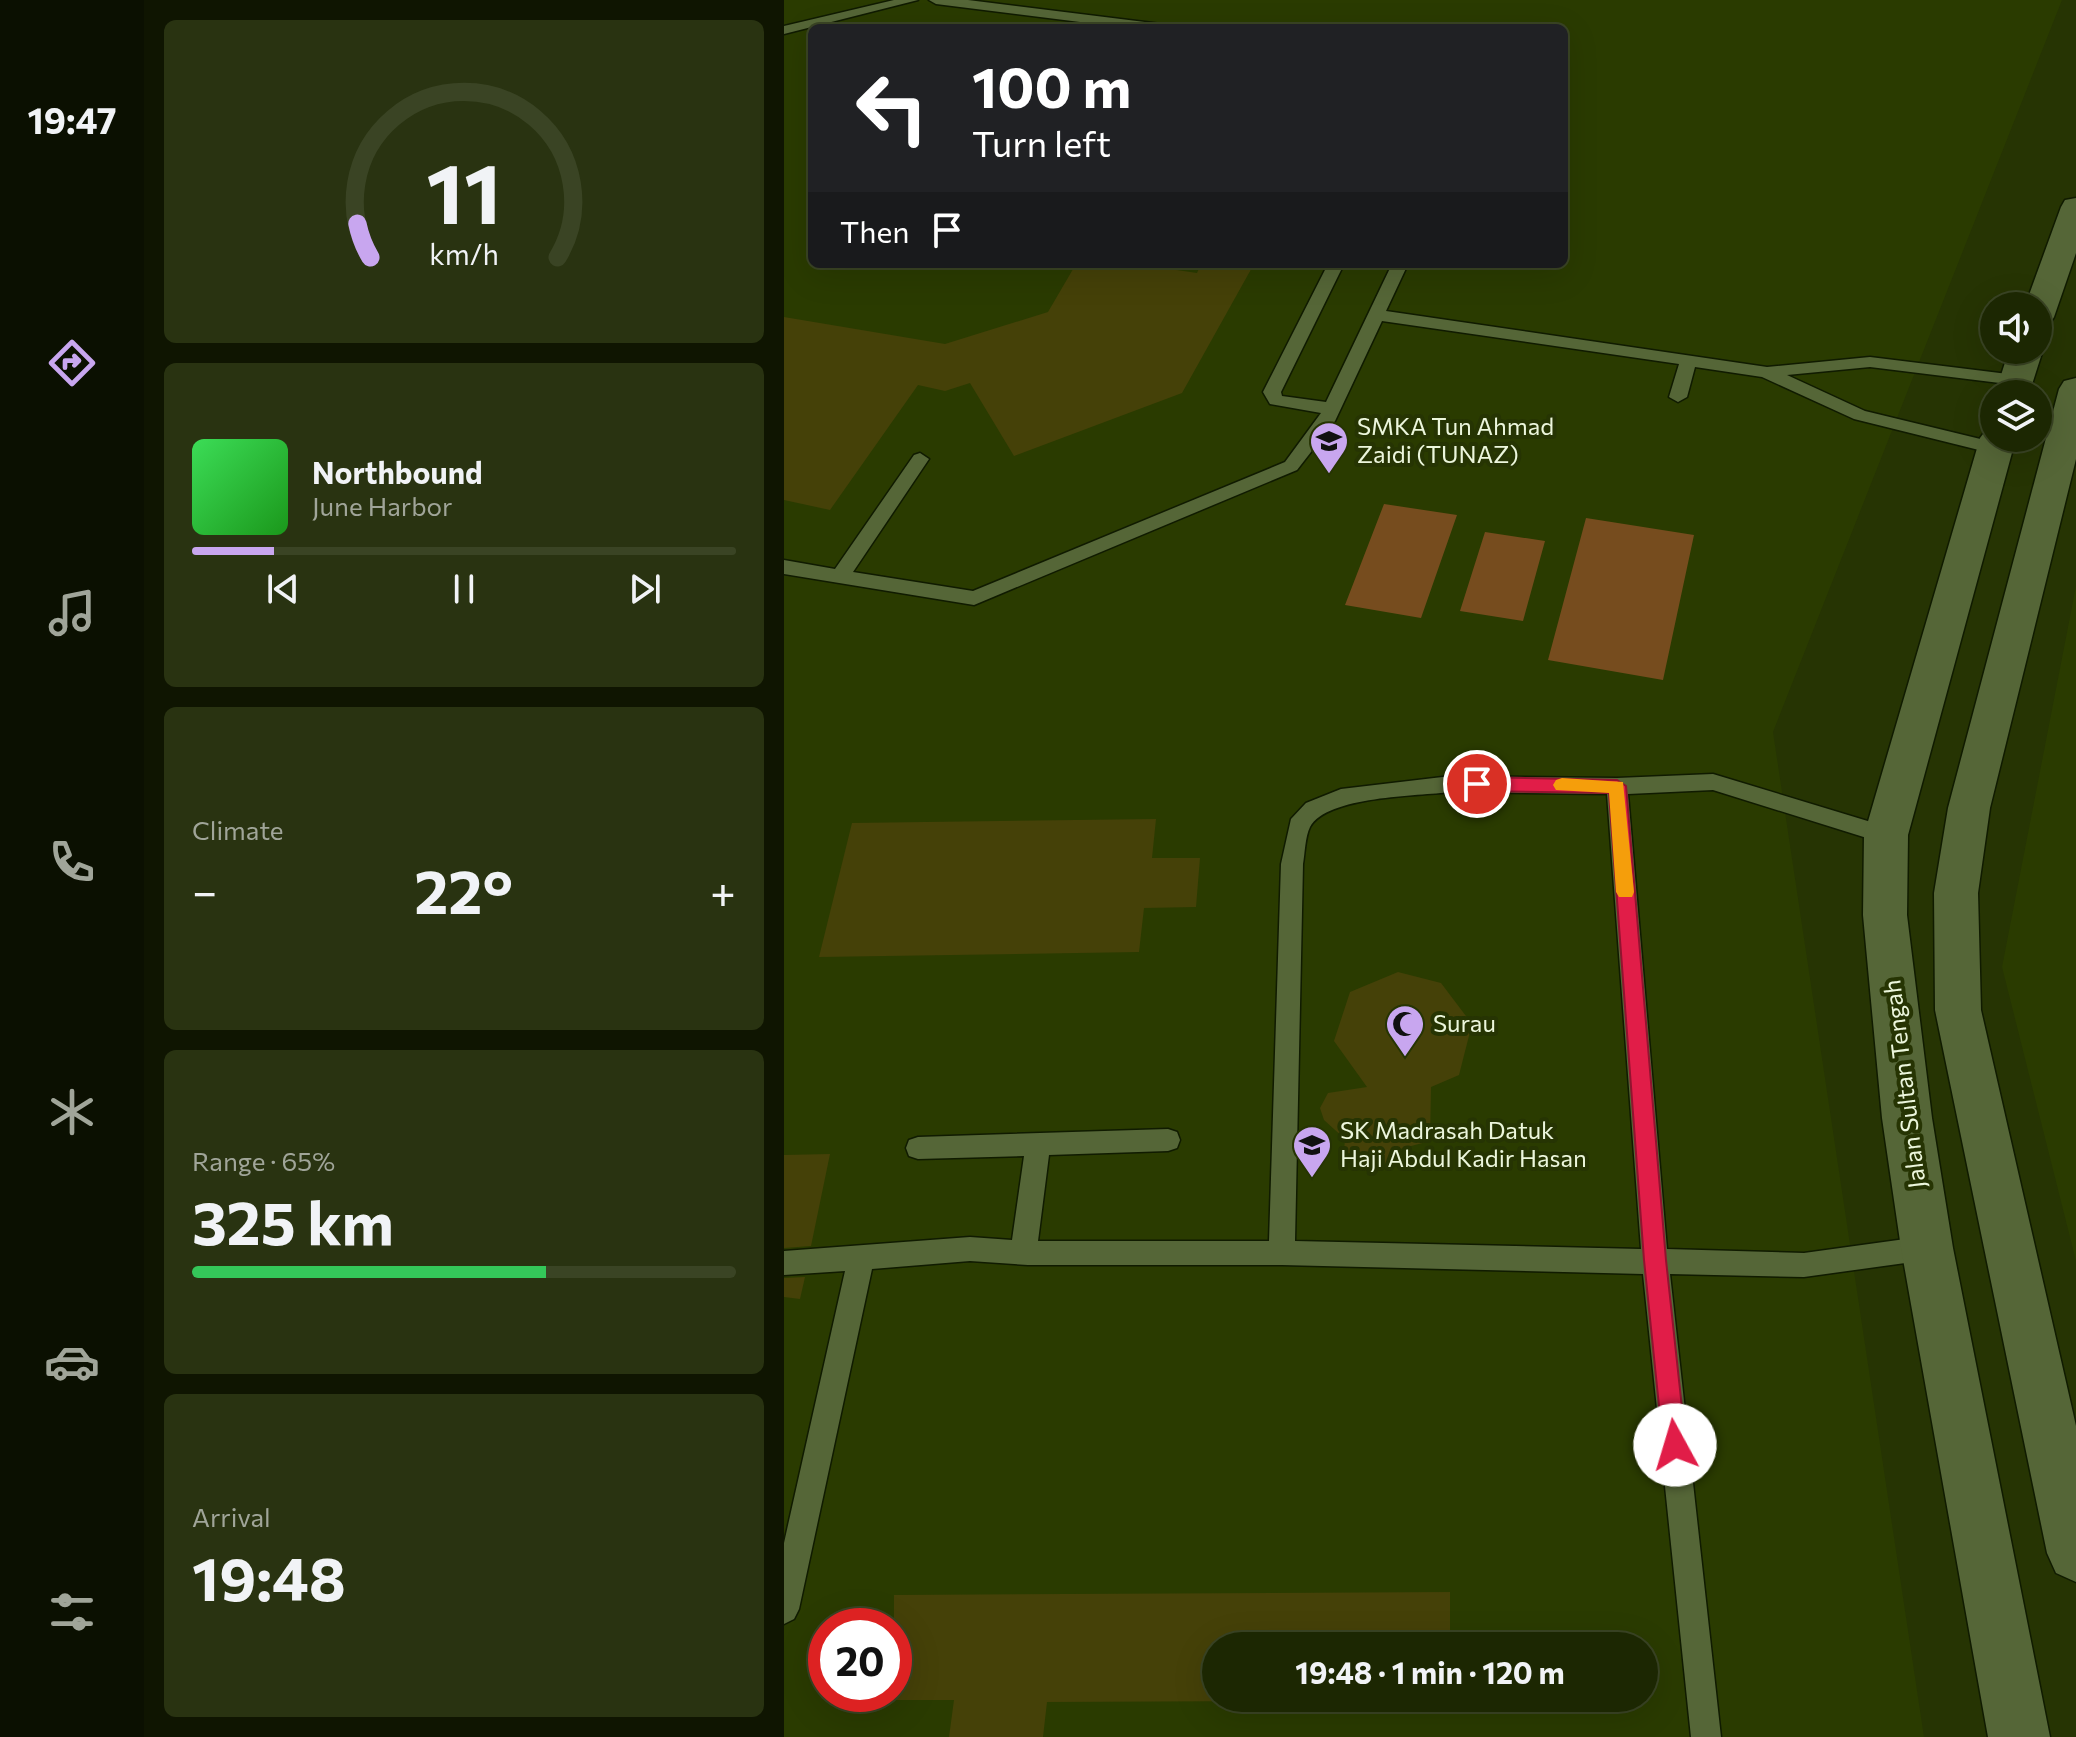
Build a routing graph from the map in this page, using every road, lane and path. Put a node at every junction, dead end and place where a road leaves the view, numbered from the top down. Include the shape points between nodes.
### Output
1 (911, 0) edge
2 (936, 0) edge
3 (808, 24) edge
4 (809, 24) edge
5 (1129, 24) edge
6 (784, 30) edge
7 (2076, 207) edge
8 (1334, 268) edge
9 (1398, 268) edge
10 (2047, 292) edge
11 (1377, 315) junction
12 (1688, 361) junction
13 (1767, 372) junction
14 (2018, 375) edge
15 (2076, 389) edge
16 (1678, 397) dead end
17 (1332, 409) junction
18 (1980, 440) edge
19 (1994, 452) edge
20 (920, 459) dead end
21 (784, 567) edge
22 (840, 576) junction
23 (1617, 786) junction
24 (1886, 835) junction
25 (1168, 1140) dead end
26 (1038, 1144) junction
27 (918, 1148) dead end
28 (1927, 1248) junction
29 (1028, 1253) junction
30 (1282, 1253) junction
31 (861, 1258) junction
32 (1655, 1260) junction
33 (784, 1263) edge
34 (2076, 1553) edge
35 (784, 1609) edge
36 (1706, 1737) edge
37 (2019, 1737) edge

1 - 4 lane
2 - 5 lane
3 - 6 lane
7 - 10 main road
8 - 17 lane via 1272,392 1276,400
9 - 11 lane
11 - 12 lane
11 - 17 lane
12 - 13 lane
12 - 16 lane
13 - 14 lane via 1870,362
13 - 18 lane via 1860,415
15 - 34 main road via 1969,808 1956,893 1958,1010
17 - 22 lane via 1291,466 974,598
19 - 24 main road, Jalan Sultan Tengah
20 - 22 lane
21 - 22 lane
23 - 24 lane via 1713,782
23 - 30 lane via 1404,788 1341,797 1314,809 1299,825 1292,864
23 - 32 lane
24 - 28 main road, Jalan Sultan Tengah via 1885,915
25 - 26 lane
26 - 27 lane
26 - 29 lane via 1024,1238
28 - 32 lane via 1804,1265
28 - 37 main road, Jalan Sultan Tengah
29 - 30 lane
29 - 31 lane via 970,1249
30 - 32 lane
31 - 33 lane
31 - 35 lane
32 - 36 lane

